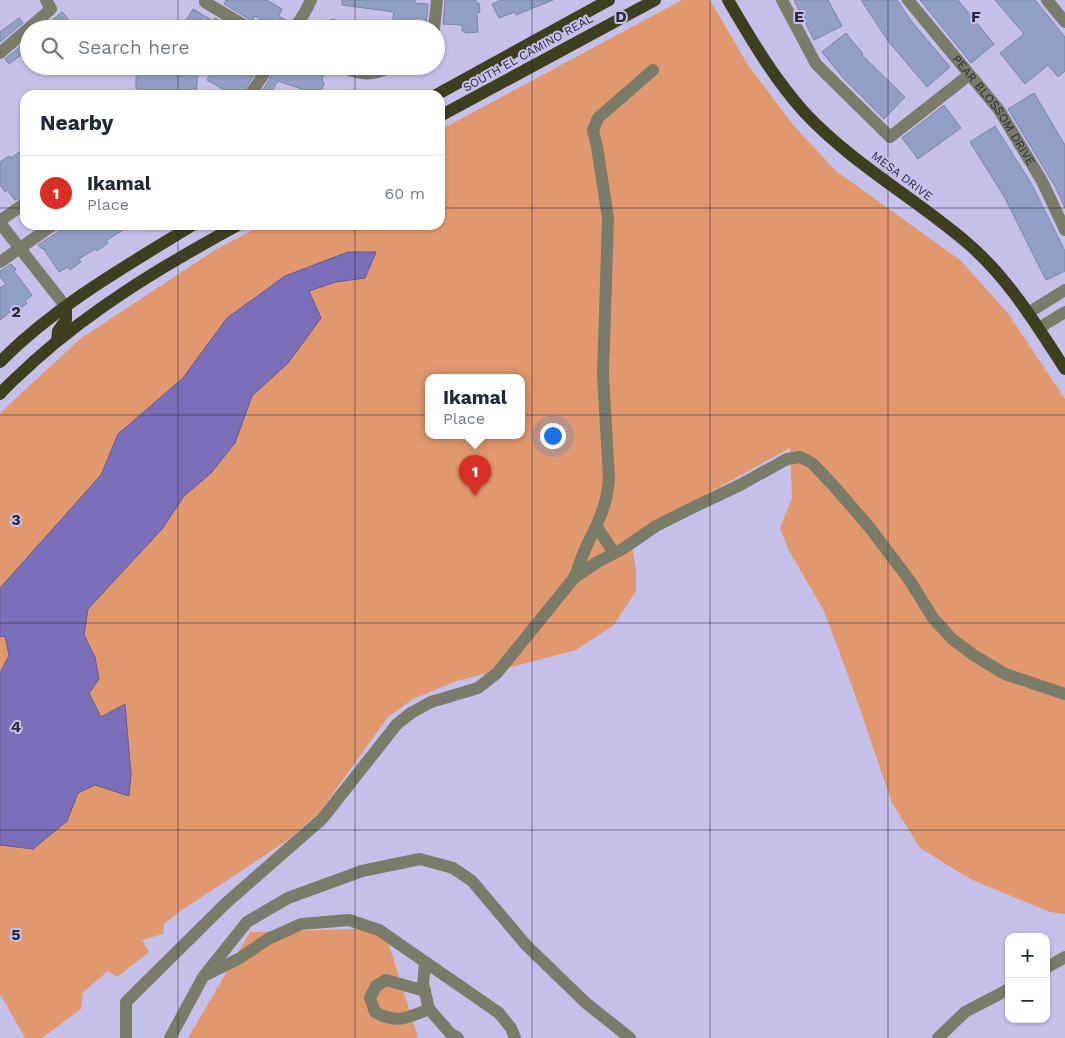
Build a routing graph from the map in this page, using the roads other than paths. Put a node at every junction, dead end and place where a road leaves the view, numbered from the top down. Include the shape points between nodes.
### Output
1 (46, 0) edge
2 (311, 0) edge
3 (437, 0) edge
4 (609, 0) edge
5 (655, 0) edge
6 (728, 0) edge
7 (782, 0) edge
8 (908, 0) edge
9 (1047, 0) edge
10 (205, 2) dead end
11 (38, 20) edge
12 (235, 20) edge
13 (300, 20) edge
14 (435, 20) edge
15 (1065, 22) edge
16 (20, 36) edge
17 (0, 53) edge
18 (653, 70) dead end
19 (263, 75) edge
20 (969, 75) junction
21 (253, 90) edge
22 (445, 90) edge
23 (445, 113) edge
24 (20, 207) edge
25 (0, 222) edge
26 (45, 230) edge
27 (183, 230) edge
28 (229, 230) edge
29 (1065, 230) edge
30 (20, 249) junction
31 (0, 262) edge
32 (1065, 290) edge
33 (66, 307) junction
34 (1065, 312) edge
35 (1028, 313) junction
36 (1039, 328) junction
37 (57, 341) junction
38 (0, 362) edge
39 (1065, 369) edge
40 (0, 394) edge
41 (597, 526) junction
42 (614, 553) junction
43 (574, 578) junction
44 (1065, 694) edge
45 (1065, 957) edge
46 (425, 964) junction
47 (1050, 966) edge
48 (203, 977) junction
49 (425, 991) junction
50 (1005, 991) edge
51 (429, 1009) junction
52 (126, 1038) edge
53 (170, 1038) edge
54 (458, 1038) edge
55 (514, 1038) edge
56 (630, 1038) edge
57 (938, 1038) edge

1 - 11 street via 51,9
2 - 13 street
3 - 14 street
4 - 22 main road, SOUTH EL CAMINO REAL
5 - 23 main road, SOUTH EL CAMINO REAL
6 - 35 main road, MESA DRIVE via 764,61 805,112 844,149 966,242 1006,283
7 - 20 street via 816,64 890,137
8 - 20 street, PEAR BLOSSOM DRIVE
9 - 15 street
10 - 12 street
16 - 17 street
18 - 41 street via 598,118 593,130 608,218 602,374 609,479 608,494
19 - 21 street
20 - 29 street, PEAR BLOSSOM DRIVE via 999,110 1042,181
24 - 25 street
25 - 30 street
26 - 30 street
27 - 33 main road
28 - 37 main road via 145,279
30 - 31 street
30 - 33 street
32 - 35 street
33 - 37 main road via 66,320 58,332
33 - 38 main road
34 - 36 street
35 - 36 main road, MESA DRIVE
36 - 39 main road, MESA DRIVE
37 - 40 main road
41 - 42 street
41 - 43 street
42 - 43 street
42 - 44 street via 656,526 787,459 800,457 812,463 870,528 933,618 952,639 1005,674
43 - 52 street via 497,672 478,688 431,702 397,724 322,819 224,904 126,1002
45 - 47 street
46 - 48 street via 379,930 349,920 301,924 268,939
46 - 49 street
46 - 55 street via 499,1013 511,1028
48 - 53 street
48 - 56 street via 247,922 288,898 362,871 420,859 453,868 472,881 526,946 586,1004
49 - 51 street
49 - 51 street via 386,980 376,986 370,998 375,1012 386,1018 407,1018
50 - 57 street via 965,1012
51 - 54 street

